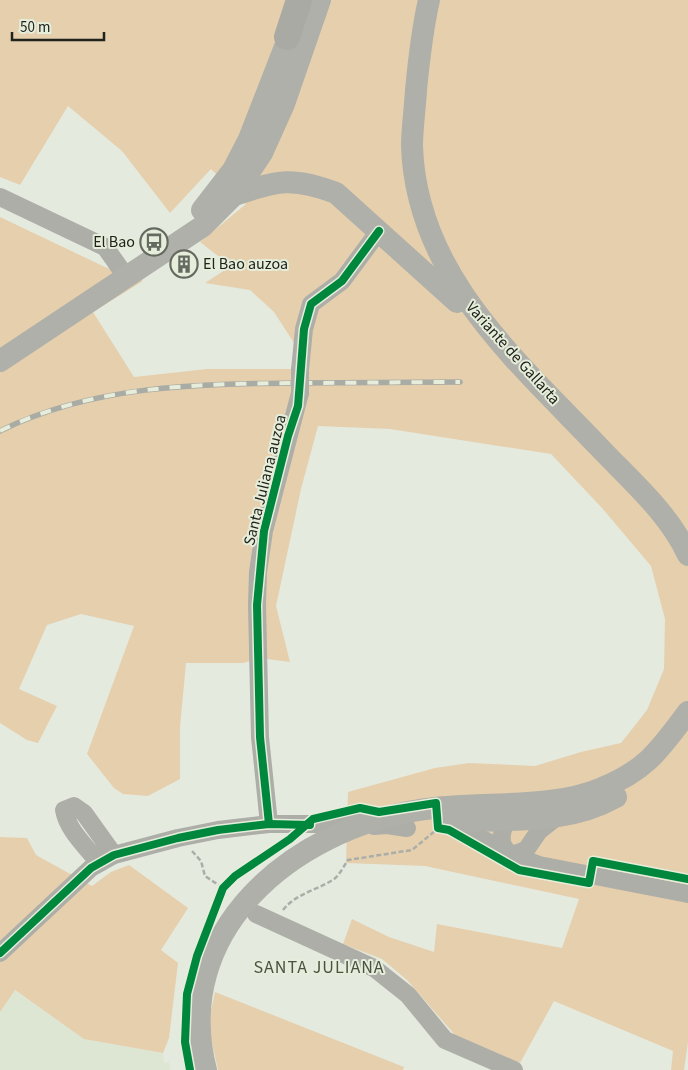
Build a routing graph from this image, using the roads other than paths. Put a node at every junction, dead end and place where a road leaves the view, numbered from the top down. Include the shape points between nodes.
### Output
1 (299, 0) edge
2 (304, 0) edge
3 (320, 0) edge
4 (413, 0) edge
5 (429, 0) edge
6 (423, 25) junction
7 (287, 37) junction
8 (234, 195) junction
9 (0, 197) edge
10 (379, 232) junction
11 (153, 258) junction
12 (127, 278) junction
13 (491, 333) junction
14 (0, 361) edge
15 (688, 555) edge
16 (688, 712) edge
17 (688, 726) edge
18 (600, 789) junction
19 (485, 804) junction
20 (558, 816) junction
21 (512, 819) junction
22 (269, 824) junction
23 (444, 826) junction
24 (339, 828) junction
25 (407, 828) junction
26 (533, 841) junction
27 (509, 853) junction
28 (562, 868) junction
29 (269, 880) junction
30 (688, 894) edge
31 (256, 914) dead end
32 (0, 953) edge
33 (477, 1063) edge
34 (206, 1070) edge
35 (514, 1070) edge

1 - 7 highway
2 - 7 main road
3 - 8 main road via 284,104 262,153
4 - 6 main road, Variante de Gallarta
5 - 6 main road, Variante de Gallarta
6 - 13 main road, Variante de Gallarta via 412,146 419,197 434,244 449,275
7 - 11 main road via 258,118 233,170 202,210
8 - 10 main road via 290,181 315,185 336,193
8 - 11 main road via 204,226
9 - 12 street via 105,247
10 - 13 main road
10 - 22 street, Santa Juliana auzoa, bridge via 342,281 310,304 304,329 300,393 264,531 257,605 260,737
11 - 12 main road
12 - 14 main road
13 - 15 main road, Variante de Gallarta via 663,515
16 - 18 main road via 663,747 643,766
17 - 20 main road via 676,747 636,785 609,801 578,813
18 - 19 main road via 571,797
18 - 21 street via 569,804 521,810
19 - 21 street
19 - 24 main road via 436,807
20 - 21 main road
20 - 26 street via 539,831
21 - 23 main road
21 - 26 street
21 - 27 street via 501,842
22 - 24 street
22 - 32 street via 178,838 107,859 91,868
23 - 25 main road
23 - 27 street
24 - 25 street via 387,825
24 - 29 main road via 293,858
25 - 29 main road via 337,848
26 - 27 street via 526,850
26 - 28 street via 541,853
27 - 28 street via 539,865
28 - 30 street
29 - 34 main road via 236,911 209,963 199,1014 199,1039
31 - 33 street via 374,968 408,995 445,1040
33 - 35 street

